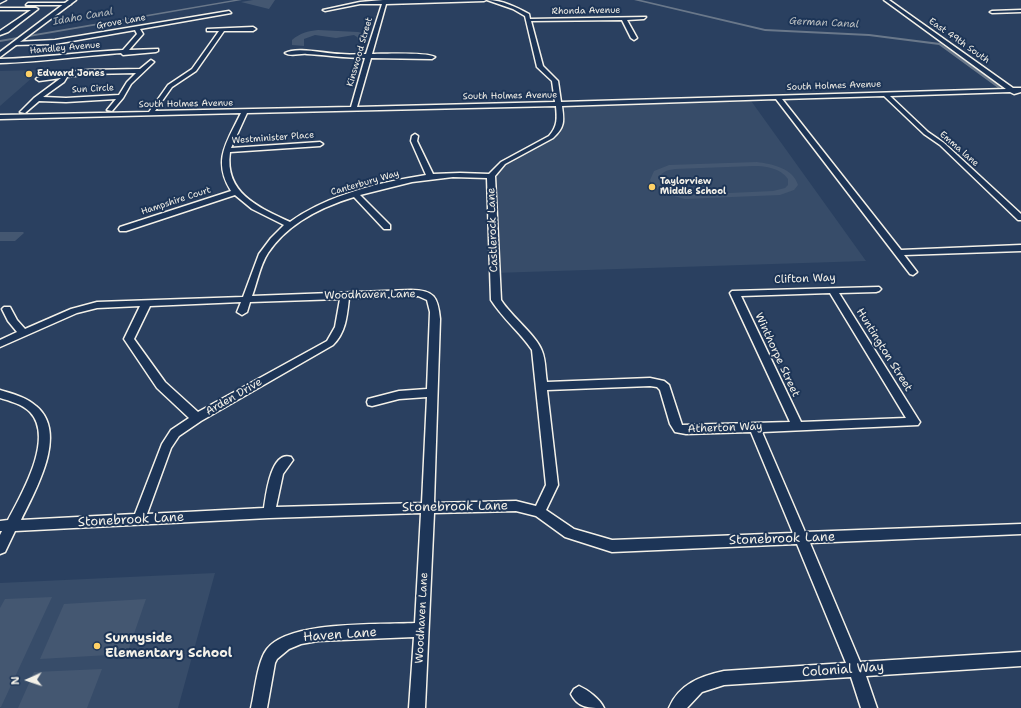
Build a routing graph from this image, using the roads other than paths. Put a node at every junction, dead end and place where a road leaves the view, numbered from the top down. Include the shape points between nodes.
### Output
1 (4, 0) edge
2 (484, 0) edge
3 (489, 0) edge
4 (886, 0) edge
5 (384, 1) edge
6 (71, 2) edge
7 (0, 3) edge
8 (29, 4) junction
9 (23, 8) junction
10 (0, 9) edge
11 (324, 10) dead end
12 (229, 12) dead end
13 (992, 12) dead end
14 (1020, 12) edge
15 (644, 18) dead end
16 (624, 19) junction
17 (529, 20) junction
18 (137, 28) junction
19 (253, 29) dead end
20 (209, 30) dead end
21 (223, 30) junction
22 (0, 33) edge
23 (634, 38) dead end
24 (17, 42) junction
25 (156, 50) dead end
26 (123, 53) junction
27 (288, 53) dead end
28 (0, 55) edge
29 (368, 57) junction
30 (432, 57) dead end
31 (0, 61) edge
32 (151, 62) dead end
33 (142, 71) junction
34 (66, 74) junction
35 (39, 79) dead end
36 (1021, 90) edge
37 (1013, 91) junction
38 (885, 94) junction
39 (1021, 96) edge
40 (121, 97) junction
41 (777, 97) junction
42 (36, 99) junction
43 (66, 100) junction
44 (558, 104) junction
45 (353, 109) junction
46 (110, 110) dead end
47 (245, 111) junction
48 (23, 112) dead end
49 (150, 114) junction
50 (50, 116) junction
51 (0, 117) edge
52 (415, 136) dead end
53 (320, 144) dead end
54 (227, 150) junction
55 (430, 176) junction
56 (490, 176) junction
57 (235, 192) junction
58 (355, 194) junction
59 (1021, 218) edge
60 (290, 225) junction
61 (387, 227) dead end
62 (123, 229) dead end
63 (1021, 248) edge
64 (898, 252) junction
65 (913, 272) dead end
66 (876, 289) dead end
67 (833, 290) junction
68 (735, 293) joint
69 (345, 295) junction
70 (247, 298) junction
71 (147, 302) junction
72 (7, 309) dead end
73 (242, 312) dead end
74 (23, 333) junction
75 (0, 344) edge
76 (543, 386) junction
77 (432, 393) junction
78 (0, 394) edge
79 (372, 402) dead end
80 (197, 418) junction
81 (914, 422) joint
82 (797, 426) junction
83 (755, 428) junction
84 (287, 460) dead end
85 (428, 507) junction
86 (540, 512) junction
87 (269, 513) junction
88 (138, 520) junction
89 (6, 526) edge
90 (1020, 531) edge
91 (801, 538) junction
92 (0, 548) edge
93 (421, 630) junction
94 (1021, 659) edge
95 (856, 669) junction
96 (579, 694) dead end
97 (260, 708) edge
98 (417, 708) edge
99 (596, 708) edge
100 (677, 708) edge
101 (869, 708) edge

1 - 7 street
2 - 5 street
3 - 17 street via 520,10
4 - 37 street, East 49th South
5 - 11 street
5 - 29 street, Kinswood Street
6 - 8 street
6 - 24 main road
7 - 8 street
8 - 9 street
9 - 10 street
9 - 22 street via 36,9
12 - 18 street, Grove Lane
13 - 14 street
15 - 16 street, Rhonda Avenue
16 - 17 street, Rhonda Avenue
16 - 23 street
17 - 44 street, Castlerock Lane via 540,67 554,82
18 - 24 street, Grove Lane via 55,42
18 - 26 street via 140,34
19 - 21 street
20 - 21 street
21 - 49 street via 194,70 170,86
24 - 28 main road
25 - 26 street, Handley Avenue
26 - 31 street, Handley Avenue
27 - 29 street
29 - 30 street
29 - 45 street, Kinswood Street
32 - 33 street
33 - 34 street, Sun Circle
33 - 40 street, Sun Circle via 129,83
34 - 35 street
34 - 42 street, Sun Circle via 62,81
36 - 37 street, South Holmes Avenue
37 - 38 street, South Holmes Avenue
37 - 39 street, East 49th South
38 - 41 street, South Holmes Avenue
38 - 59 street, Emma lane
40 - 43 street, Sun Circle
40 - 46 street
41 - 44 street, South Holmes Avenue
41 - 64 street
42 - 43 street, Sun Circle
42 - 48 street
43 - 50 street
44 - 45 street, South Holmes Avenue
44 - 56 street, Castlerock Lane via 561,121 556,132 503,163
45 - 47 street, South Holmes Avenue
47 - 49 street, South Holmes Avenue
47 - 54 street
49 - 50 street, South Holmes Avenue
50 - 51 street, South Holmes Avenue
52 - 55 street via 414,141
53 - 54 street, Westminister Place
54 - 57 street via 224,168
55 - 56 street, Canterbury Way
55 - 58 street, Canterbury Way
56 - 76 street, Castlerock Lane via 496,300 504,313 537,350
57 - 60 street via 266,213
57 - 62 street, Hampshire Court
58 - 60 street, Canterbury Way via 312,211
58 - 61 street
60 - 70 street, Canterbury Way via 275,238 263,254
63 - 64 street
64 - 65 street
66 - 67 street, Clifton Way
67 - 68 street, Clifton Way
67 - 81 street, Huntington Street
68 - 82 street, Winthorpe Street
69 - 70 street, Woodhaven Lane
69 - 77 street, Woodhaven Lane via 418,293 433,300 435,319
69 - 80 street, Arden Drive via 339,332 330,343
70 - 71 street, Woodhaven Lane
70 - 73 street, Canterbury Way
71 - 74 street, Woodhaven Lane via 89,306
71 - 80 street via 129,339 162,385
72 - 74 street
74 - 75 street, Woodhaven Lane
76 - 83 street, Atherton Way via 650,382 665,388 679,429
76 - 86 street, Castlerock Lane via 552,485
77 - 79 street
77 - 85 street, Woodhaven Lane
78 - 89 street via 26,404 35,412 45,432 44,454 39,469
80 - 88 street, Arden Drive via 171,440
81 - 82 street, Atherton Way
82 - 83 street, Atherton Way
83 - 91 street
84 - 87 street via 277,472
85 - 86 street, Stonebrook Lane via 516,506
85 - 87 street, Stonebrook Lane
85 - 93 street, Woodhaven Lane
86 - 91 street, Stonebrook Lane via 570,533 612,546
87 - 88 street, Stonebrook Lane
88 - 89 street, Stonebrook Lane
89 - 92 street
90 - 91 street, Stonebrook Lane
91 - 95 street
93 - 97 street, Haven Lane via 318,634 300,637 284,644 272,654 268,663
93 - 98 street, Woodhaven Lane
94 - 95 street, Colonial Way
95 - 100 street, Colonial Way via 724,678 700,684 687,694
95 - 101 street
96 - 99 street

